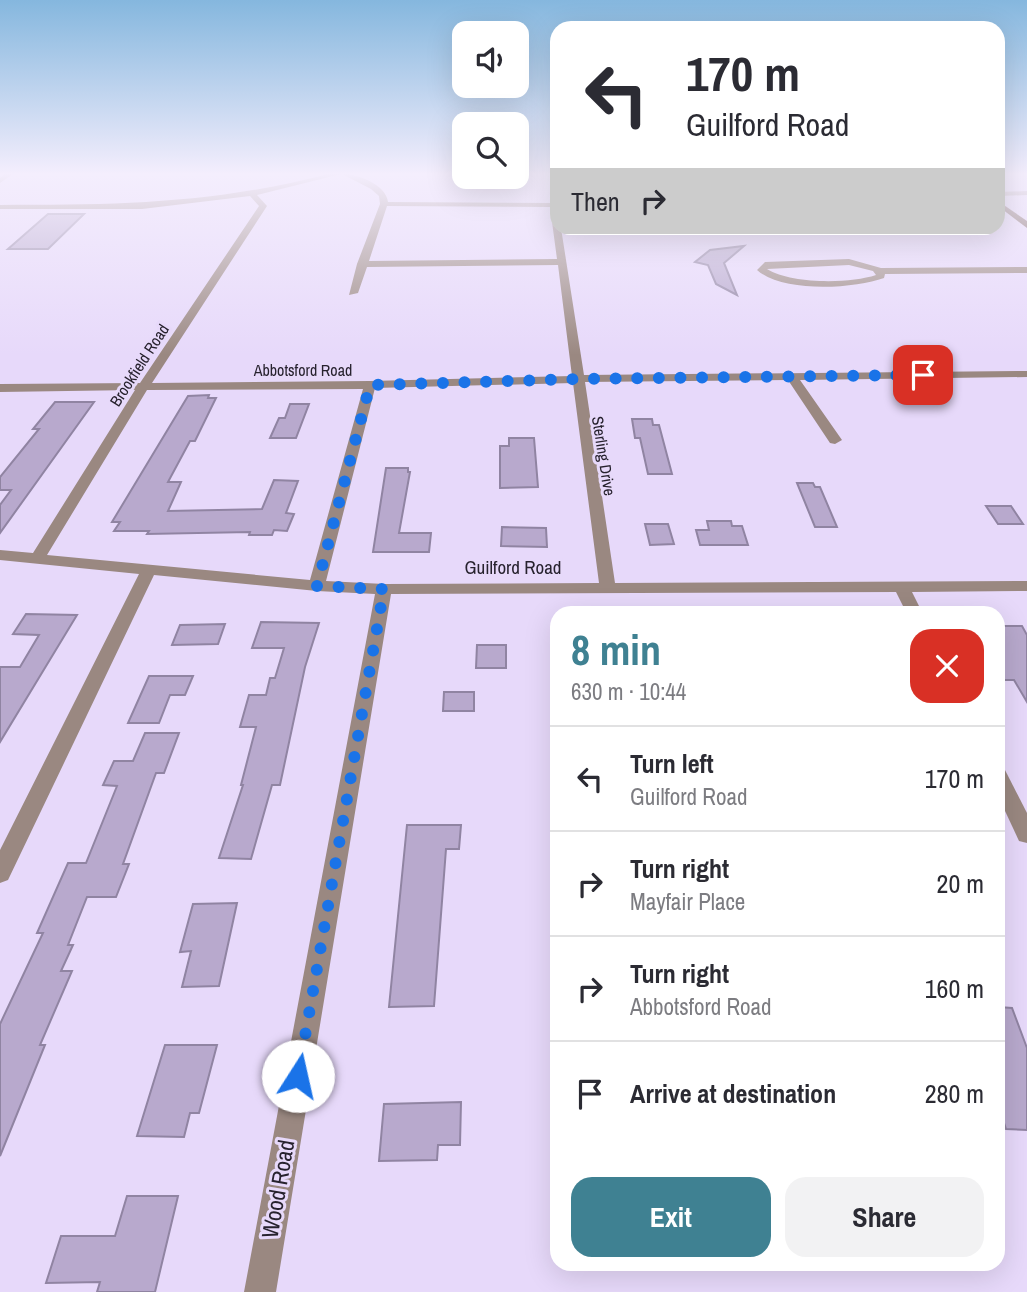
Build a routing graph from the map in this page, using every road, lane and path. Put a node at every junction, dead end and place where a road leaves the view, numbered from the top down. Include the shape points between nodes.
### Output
1 (244, 234) edge
2 (373, 234) edge
3 (558, 235) edge
4 (560, 262) junction
5 (362, 264) junction
6 (1027, 270) edge
7 (880, 271) junction
8 (353, 293) dead end
9 (1027, 374) edge
10 (792, 377) junction
11 (577, 379) junction
12 (370, 385) junction
13 (144, 386) junction
14 (0, 388) edge
15 (835, 440) dead end
16 (0, 555) edge
17 (37, 559) junction
18 (149, 569) junction
19 (317, 586) junction
20 (1027, 586) edge
21 (608, 587) junction
22 (902, 588) junction
23 (384, 589) junction
24 (911, 606) edge
25 (1005, 790) edge
26 (1027, 834) edge
27 (0, 873) edge
28 (260, 1292) edge

1 - 13 street, Brookfield Road
2 - 5 street
3 - 4 street, Sterling Drive
4 - 5 street
4 - 11 street, Sterling Drive
5 - 8 street
6 - 7 street
7 - 7 street via 849,262 776,263 762,270 770,277 791,281 868,281 879,278
9 - 10 street, Abbotsford Road
10 - 11 street, Abbotsford Road
10 - 15 street
11 - 12 street, Abbotsford Road
11 - 21 street, Sterling Drive
12 - 13 street, Abbotsford Road
12 - 19 street
13 - 14 street, Abbotsford Road
13 - 17 street, Brookfield Road
16 - 17 street, Guilford Road
17 - 18 street, Guilford Road
18 - 19 street, Guilford Road
18 - 27 street
19 - 23 street, Guilford Road
20 - 22 street, Guilford Road
21 - 22 street, Guilford Road
21 - 23 street, Guilford Road
22 - 24 street
23 - 28 street, Wood Road
25 - 26 street

